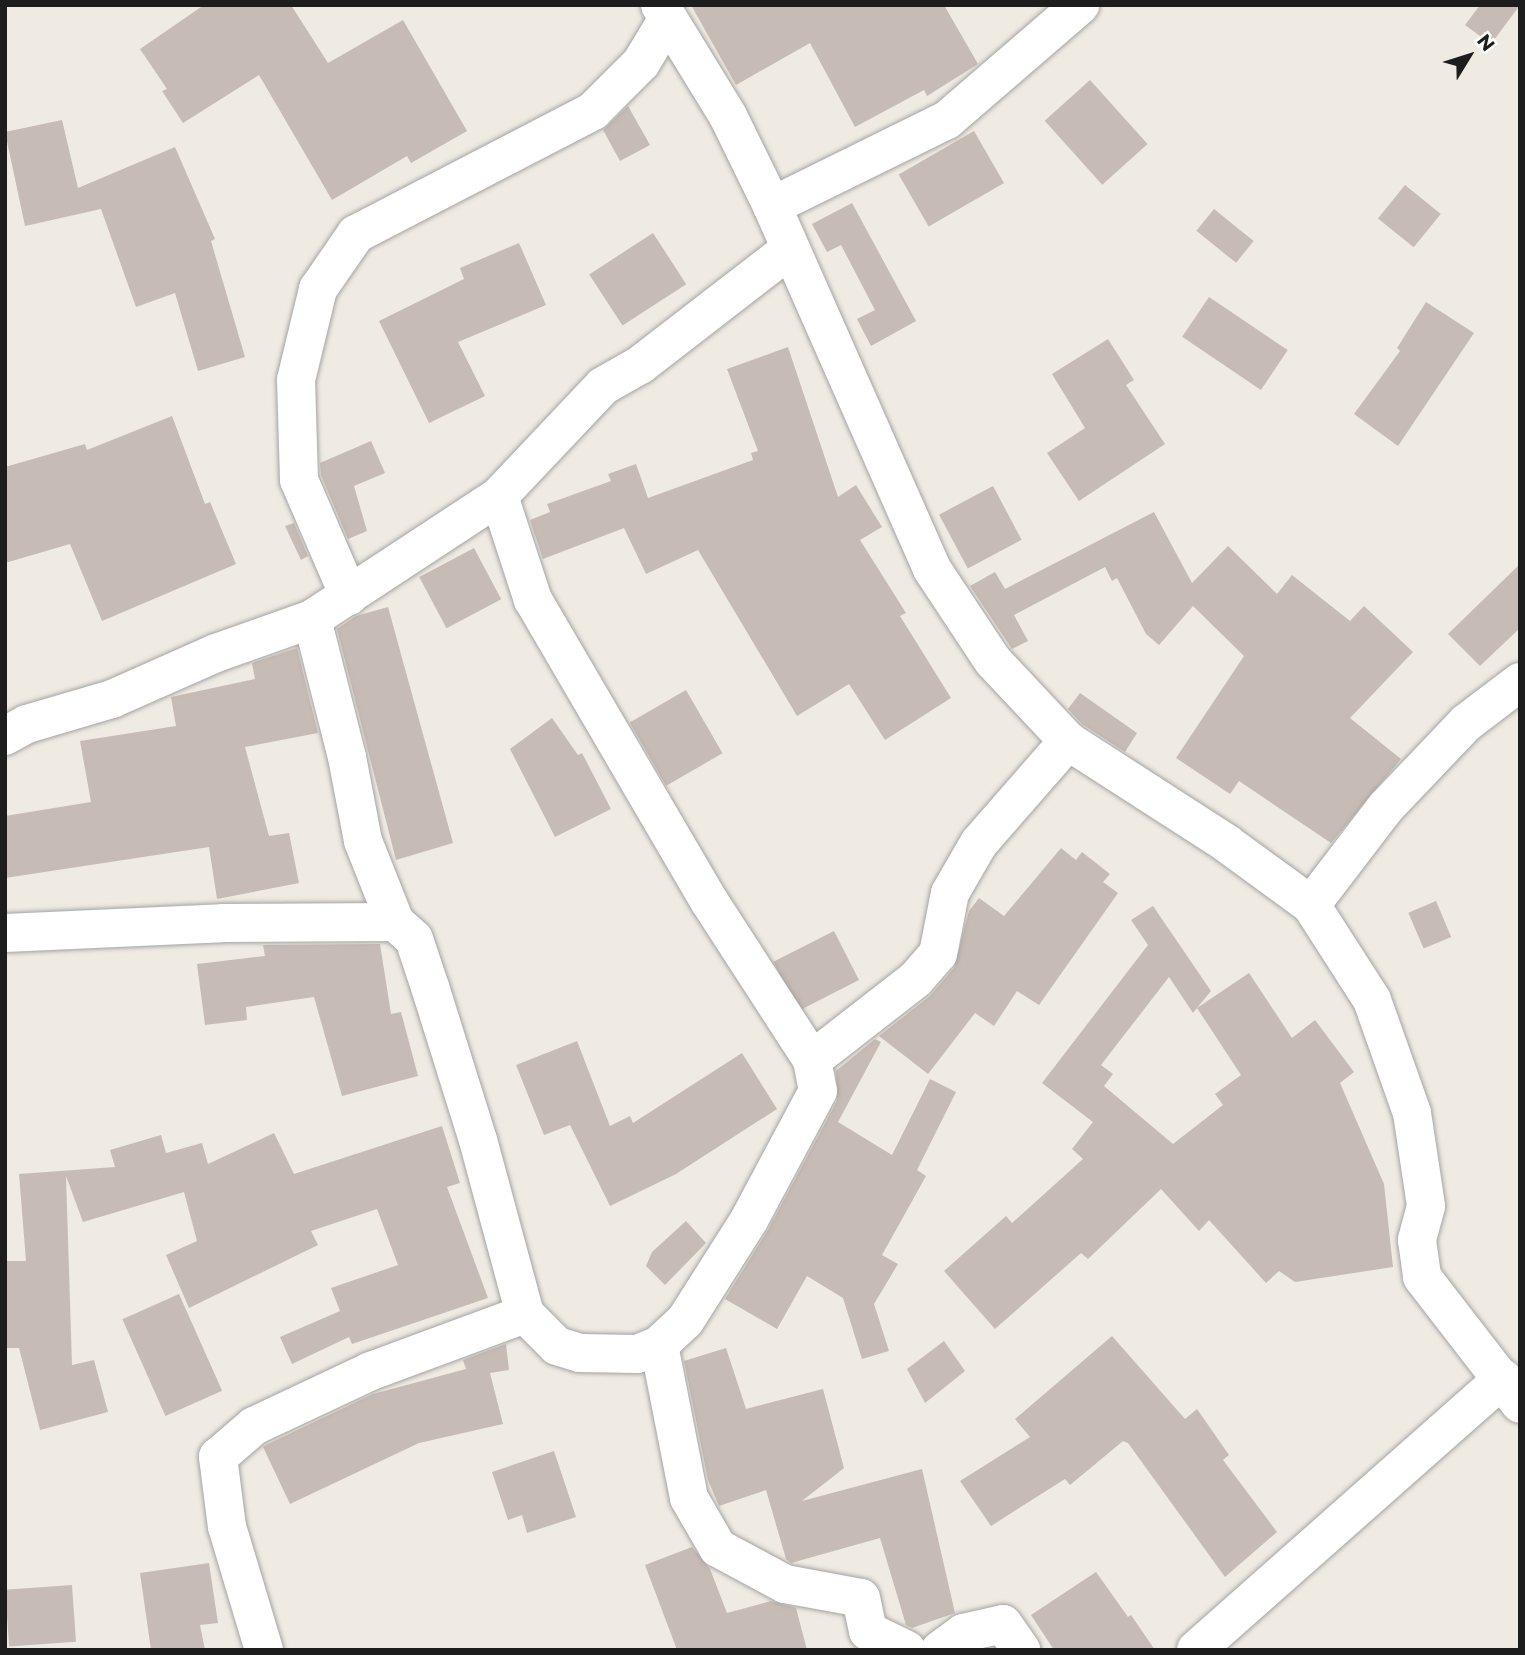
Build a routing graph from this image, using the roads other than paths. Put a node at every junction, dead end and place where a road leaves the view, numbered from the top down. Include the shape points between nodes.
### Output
1 (1080, 5) edge
2 (664, 11) edge
3 (772, 206) junction
4 (789, 250) junction
5 (499, 496) junction
6 (349, 596) junction
7 (312, 619) junction
8 (1520, 682) edge
9 (5, 736) edge
10 (1068, 741) junction
11 (1311, 905) junction
12 (395, 922) junction
13 (5, 933) edge
14 (812, 1060) junction
15 (525, 1314) junction
16 (659, 1345) junction
17 (1511, 1391) edge
18 (264, 1650) edge
19 (906, 1650) edge
20 (940, 1650) edge
21 (1021, 1650) edge
22 (1196, 1650) edge

1 - 3 street via 947,120
2 - 3 street via 728,116
2 - 6 street via 641,63 593,111 356,234 317,289 296,380 299,480
3 - 4 street
4 - 5 street via 640,365 603,386
4 - 10 street via 932,569 993,662
5 - 6 street
5 - 14 street via 533,600 709,901
6 - 7 street
7 - 9 street via 216,653 112,699 27,724
7 - 12 street via 363,841
8 - 11 street via 1466,723 1386,807
10 - 11 street via 1226,843
10 - 14 street via 979,843 950,893 939,954 916,979
11 - 17 street via 1372,1000 1412,1114 1426,1206 1417,1240 1422,1277
12 - 13 street via 222,923
12 - 15 street via 414,939 430,987
14 - 16 street via 818,1091 809,1115 685,1321
15 - 16 street via 556,1346 580,1353 637,1354
15 - 18 street via 371,1371 254,1426 218,1457 227,1527
16 - 19 street via 690,1497 718,1548 785,1584 861,1598 868,1631
17 - 22 street
20 - 21 street via 963,1633 1003,1624

